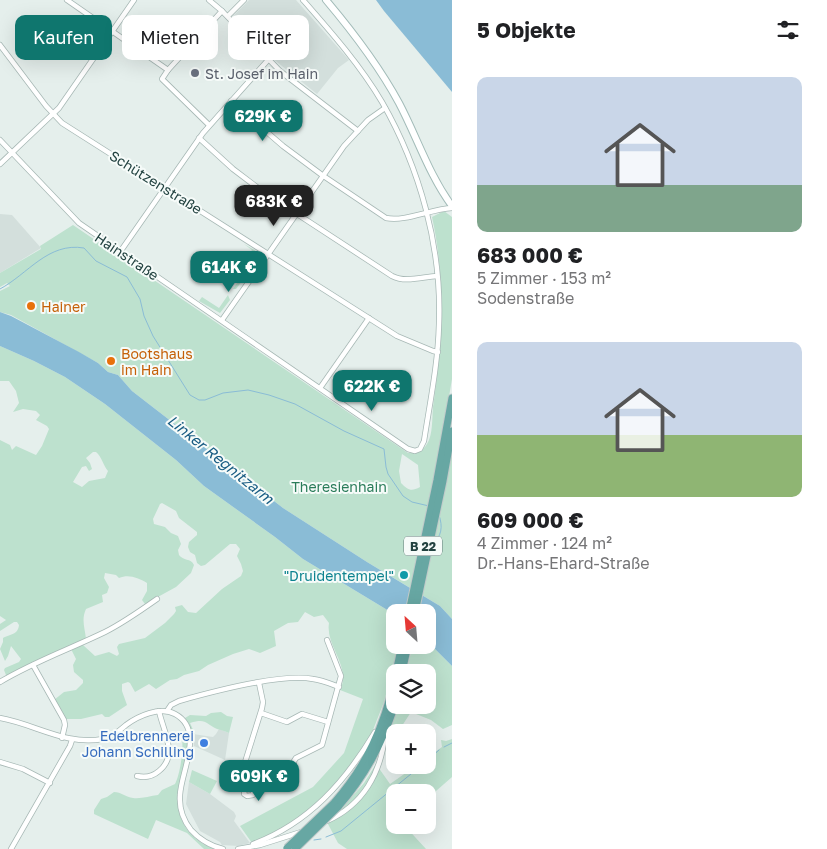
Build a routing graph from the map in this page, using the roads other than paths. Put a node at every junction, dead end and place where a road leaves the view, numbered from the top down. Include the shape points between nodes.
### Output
1 (67, 0) edge
2 (134, 0) edge
3 (209, 0) edge
4 (244, 0) edge
5 (302, 0) edge
6 (326, 0) edge
7 (222, 11) junction
8 (89, 15) edge
9 (229, 15) edge
10 (228, 16) edge
11 (112, 31) joint
12 (0, 45) edge
13 (91, 60) edge
14 (268, 60) joint
15 (168, 70) junction
16 (232, 101) junction
17 (385, 108) junction
18 (53, 114) junction
19 (209, 125) junction
20 (358, 131) junction
21 (199, 138) junction
22 (0, 140) edge
23 (12, 153) junction
24 (0, 164) edge
25 (322, 175) junction
26 (165, 187) junction
27 (452, 207) edge
28 (426, 212) junction
29 (296, 214) junction
30 (120, 252) junction
31 (268, 253) junction
32 (437, 276) junction
33 (369, 318) junction
34 (222, 320) junction
35 (438, 352) junction
36 (320, 388) junction
37 (452, 398) edge
38 (452, 431) edge
39 (440, 480) junction
40 (157, 599) dead end
41 (411, 604) edge
42 (417, 604) edge
43 (327, 640) dead end
44 (33, 665) junction
45 (0, 682) edge
46 (259, 683) junction
47 (339, 687) junction
48 (159, 711) junction
49 (167, 711) junction
50 (386, 711) edge
51 (261, 713) junction
52 (385, 715) junction
53 (0, 718) edge
54 (328, 722) junction
55 (386, 732) joint
56 (62, 738) junction
57 (72, 740) junction
58 (0, 762) edge
59 (137, 776) dead end
60 (50, 783) junction
61 (245, 788) junction
62 (253, 789) junction
63 (336, 805) junction
64 (275, 835) junction
65 (292, 835) junction
66 (245, 848) junction
67 (12, 849) edge
68 (224, 849) edge
69 (238, 849) edge
70 (287, 849) edge
71 (295, 849) edge

1 - 8 street
2 - 11 street
3 - 7 street
4 - 9 street
5 - 17 street via 341,45
6 - 27 street via 388,83
7 - 10 street
7 - 15 street
11 - 15 street
12 - 18 street, Schützenstraße
13 - 18 street
14 - 16 street
14 - 20 street
15 - 19 street via 162,77 163,81
16 - 19 street
16 - 25 street via 276,141
17 - 20 street
17 - 28 street via 405,149
18 - 23 street
18 - 26 street, Schützenstraße via 62,123
19 - 21 street
20 - 25 street
21 - 26 street
21 - 29 street via 246,179
22 - 23 street, Hainstraße
23 - 24 street
23 - 30 street, Hainstraße via 79,223
25 - 28 street via 386,218
25 - 29 street
26 - 30 street
26 - 31 street, Schützenstraße
27 - 28 street
28 - 32 street
29 - 31 street
29 - 32 street via 395,277
30 - 34 street, Hainstraße
31 - 33 street, Schützenstraße
31 - 34 street
32 - 35 street via 440,305
33 - 35 street, Schützenstraße via 403,339
33 - 36 street
34 - 36 street, Hainstraße
35 - 36 street, Hainstraße via 422,447 418,450 412,451 393,439
37 - 39 main road, B 22
38 - 39 main road, B 22
39 - 41 main road, B 22
39 - 42 main road, B 22
40 - 44 street via 106,632
43 - 47 street via 341,676
44 - 45 street
44 - 56 street via 64,720
46 - 47 street via 305,678
46 - 49 street via 179,701 171,704
46 - 51 street via 263,702
47 - 54 street
48 - 49 street
48 - 57 street via 139,718 105,739
48 - 59 street via 169,743 168,759 154,775
49 - 68 street via 181,718 189,733 190,751 180,796 184,819 199,838
50 - 52 main road
51 - 54 street via 287,722 302,714
51 - 61 street via 241,775
52 - 63 main road via 364,763
52 - 64 street via 337,787 304,817
53 - 56 street
54 - 62 street via 322,745 300,755 294,761 294,769
55 - 63 main road via 361,779
55 - 65 street via 381,758 367,789 348,808
56 - 57 street
57 - 60 street
58 - 60 street
60 - 67 street
61 - 62 street
61 - 62 street via 247,796 253,794
63 - 70 main road, bridge
63 - 71 main road, bridge
64 - 65 street
64 - 66 street
65 - 66 street
66 - 69 street

